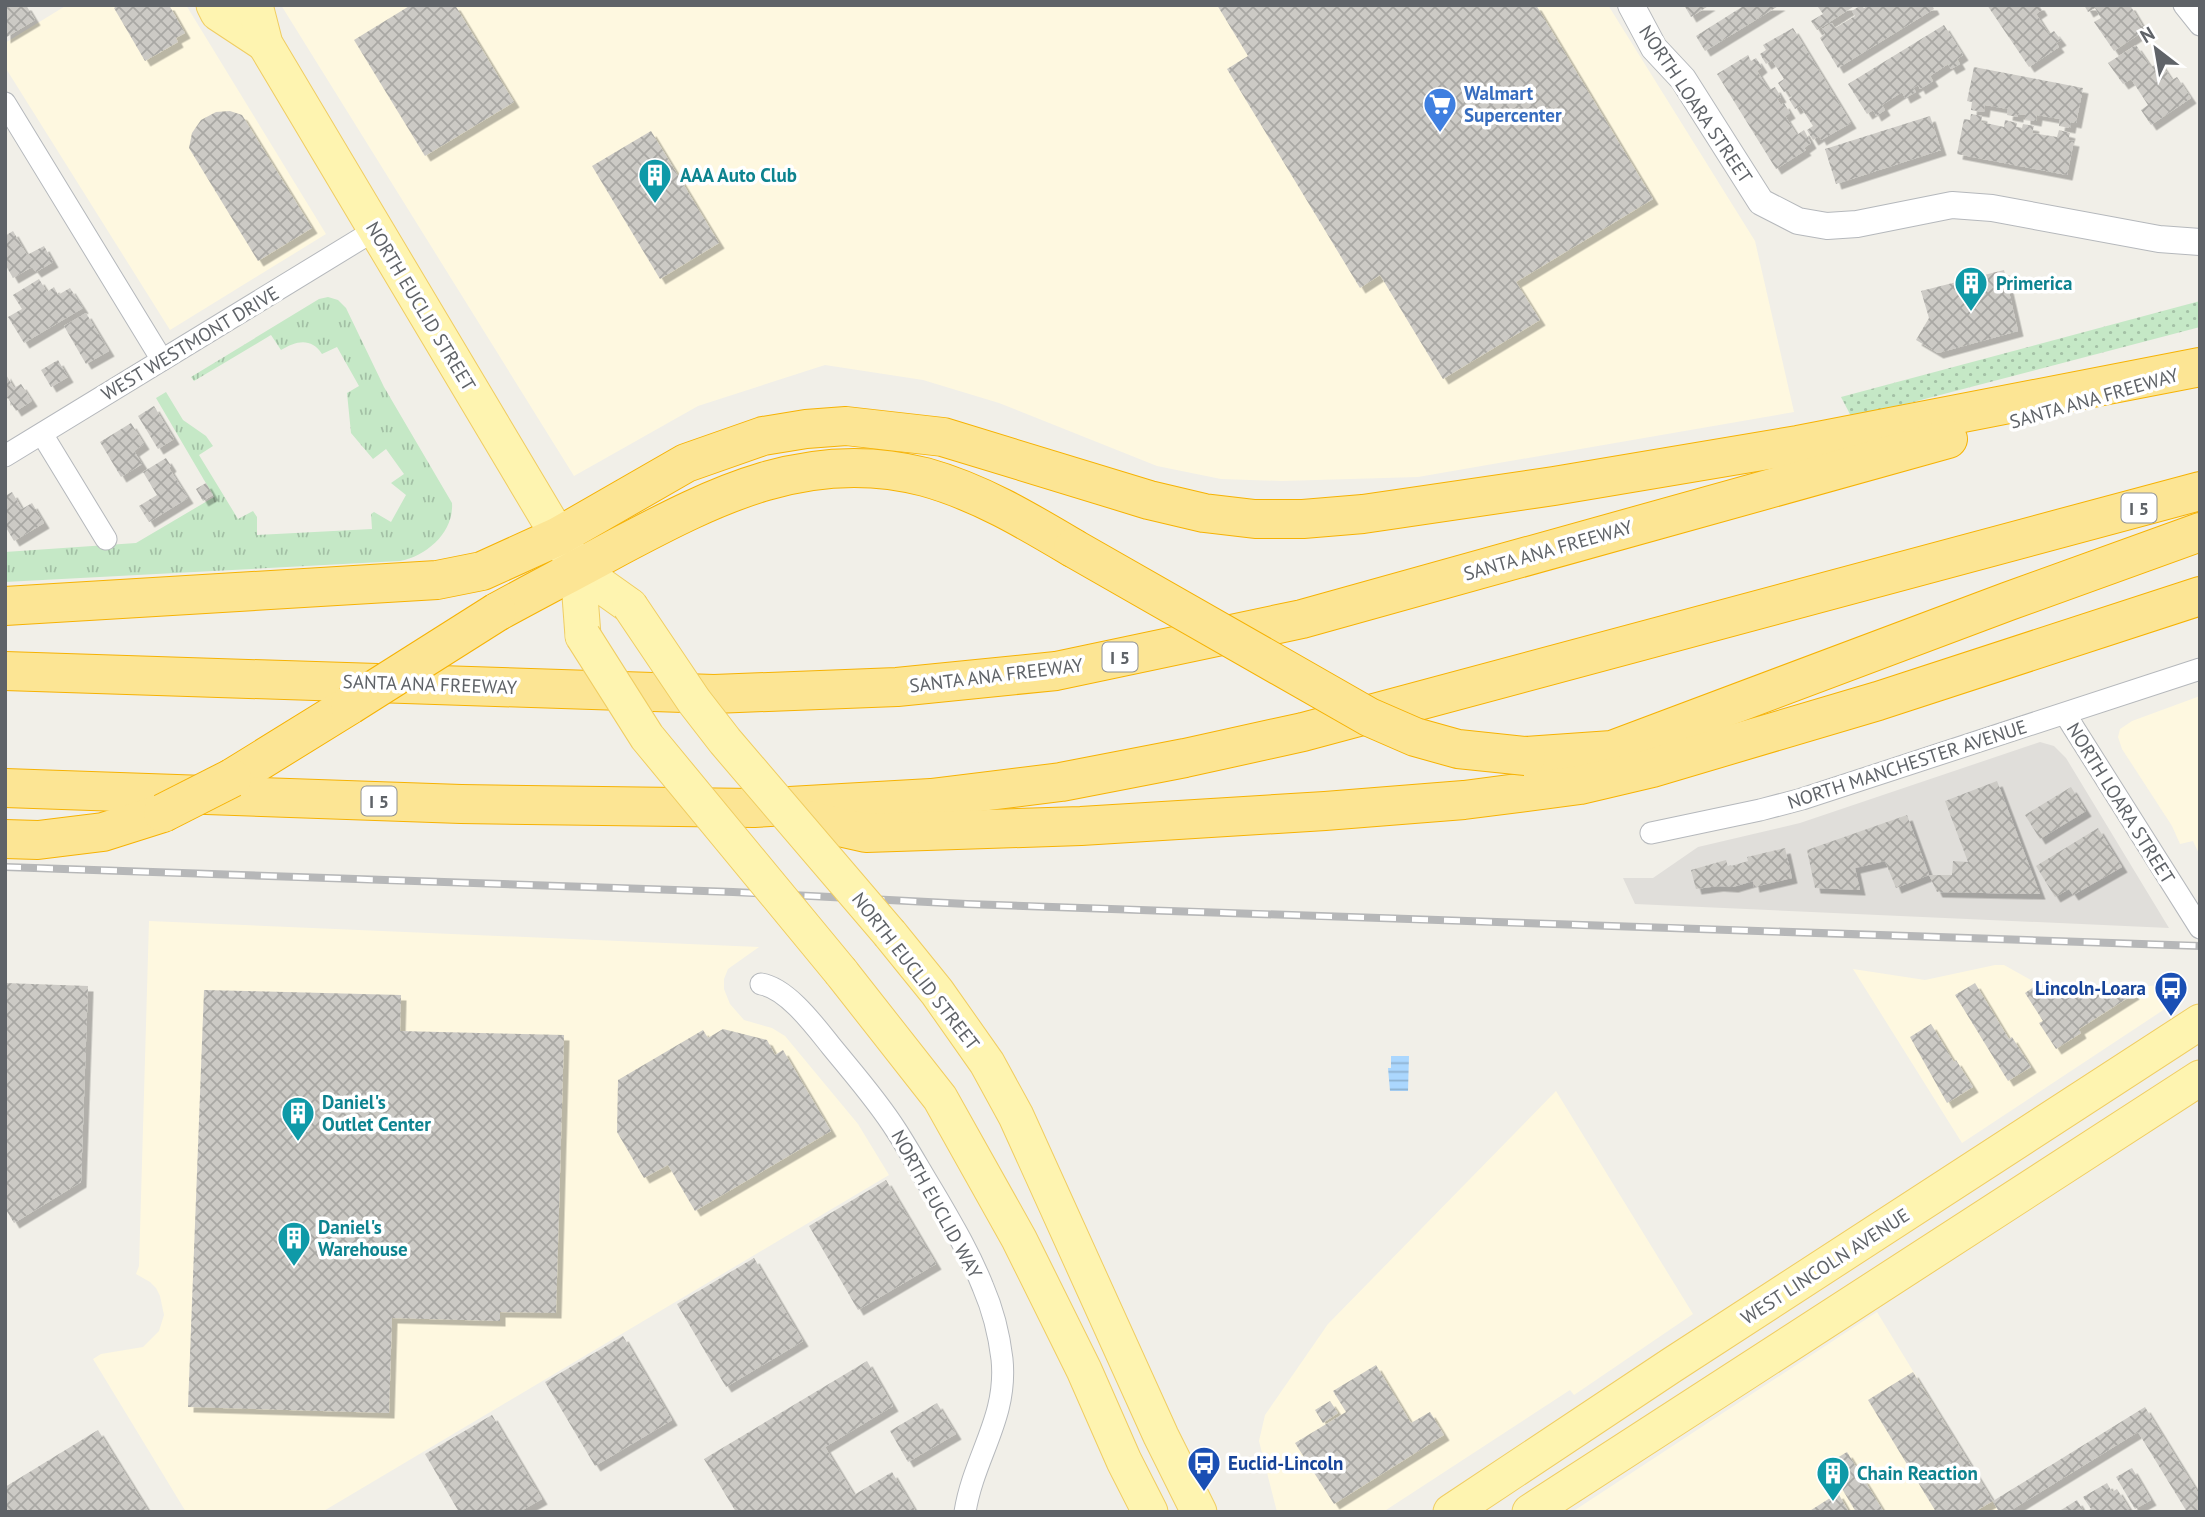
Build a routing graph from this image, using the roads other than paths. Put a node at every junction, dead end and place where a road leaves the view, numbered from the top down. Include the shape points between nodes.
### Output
1 (214, 5) edge
2 (255, 5) edge
3 (1630, 5) edge
4 (2184, 5) edge
5 (2200, 25) edge
6 (265, 44) junction
7 (5, 103) edge
8 (375, 230) junction
9 (2200, 242) edge
10 (162, 360) junction
11 (2200, 368) edge
12 (42, 434) junction
13 (5, 456) edge
14 (2200, 491) edge
15 (2200, 532) edge
16 (559, 536) junction
17 (106, 539) dead end
18 (578, 569) junction
19 (2200, 596) edge
20 (5, 606) edge
21 (2200, 669) edge
22 (5, 671) edge
23 (2065, 714) junction
24 (5, 788) edge
25 (754, 808) junction
26 (1651, 833) dead end
27 (5, 839) edge
28 (2200, 928) edge
29 (761, 984) dead end
30 (2200, 1022) edge
31 (2200, 1079) edge
32 (965, 1512) edge
33 (1150, 1512) edge
34 (1199, 1512) edge
35 (1451, 1512) edge
36 (1530, 1512) edge

1 - 6 main road, NORTH EUCLID STREET via 218,13
2 - 6 main road, NORTH EUCLID STREET
3 - 9 street, NORTH LOARA STREET via 1654,48 1683,79 1762,202 1798,221 1827,226 1857,223 1952,205
4 - 5 street
6 - 8 main road, NORTH EUCLID STREET
7 - 10 street
8 - 10 street, WEST WESTMONT DRIVE
8 - 16 main road, NORTH EUCLID STREET
10 - 12 street, WEST WESTMONT DRIVE
11 - 16 highway via 1758,452 1540,488 1303,519 1255,519 1149,500 943,437 846,426 806,429 763,436 686,463
11 - 22 highway, SANTA ANA FREEWAY / I 5 via 1302,619 1056,671 897,687 714,694
12 - 13 street, WEST WESTMONT DRIVE
12 - 17 street
14 - 25 highway, I 5 via 1238,747 1073,779 931,798
15 - 18 highway, bridge via 1612,750 1526,756 1458,749 1369,717 1008,509 923,477 817,469 765,480 714,498
16 - 18 main road, NORTH EUCLID STREET
16 - 20 highway via 482,571 436,580
18 - 27 highway, bridge via 497,612 232,778 163,813 103,832
18 - 33 main road, NORTH EUCLID STREET, bridge via 583,636 647,737 940,1098 1019,1239
18 - 34 main road, NORTH EUCLID STREET, bridge via 630,606 725,741 890,934 987,1063 1016,1116
19 - 25 highway via 1878,701 1580,785 1325,811 866,833
21 - 23 street, NORTH MANCHESTER AVENUE
23 - 26 street, NORTH MANCHESTER AVENUE via 1802,799
23 - 28 street, NORTH LOARA STREET
24 - 25 highway, I 5 via 461,804
29 - 32 street, NORTH EUCLID WAY via 770,986 805,1015 874,1098 943,1208 984,1287 1000,1348 1001,1400 973,1475
30 - 35 main road, WEST LINCOLN AVENUE
31 - 36 main road

